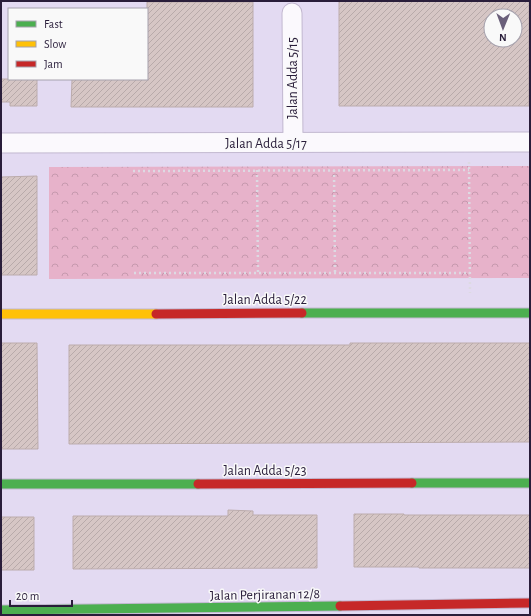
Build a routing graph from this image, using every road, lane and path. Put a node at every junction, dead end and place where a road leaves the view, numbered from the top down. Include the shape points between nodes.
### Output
1 (292, 5) edge
2 (293, 142) junction
3 (469, 142) junction
4 (530, 142) edge
5 (1, 143) edge
6 (133, 170) dead end
7 (258, 170) junction
8 (334, 170) junction
9 (469, 170) junction
10 (134, 273) dead end
11 (258, 273) junction
12 (335, 273) junction
13 (470, 273) junction
14 (470, 313) junction
15 (530, 313) edge
16 (1, 314) edge
17 (530, 483) edge
18 (1, 484) edge
19 (528, 606) edge
20 (1, 610) edge
21 (283, 611) edge
22 (80, 612) edge

1 - 2 street, Jalan Adda 5/15
2 - 3 street, Jalan Adda 5/17
2 - 5 street, Jalan Adda 5/17
3 - 4 street, Jalan Adda 5/17
3 - 9 path
6 - 7 path
7 - 8 path
7 - 11 path
8 - 9 path
8 - 12 path
9 - 13 path
10 - 11 path
11 - 12 path
12 - 13 path
13 - 14 path
14 - 15 street, Jalan Adda 5/22
14 - 16 street, Jalan Adda 5/22
17 - 18 street, Jalan Adda 5/23
19 - 21 street, Jalan Perjiranan 12/8
20 - 22 street, Jalan Perjiranan 12/8
21 - 22 street, Jalan Perjiranan 12/8

